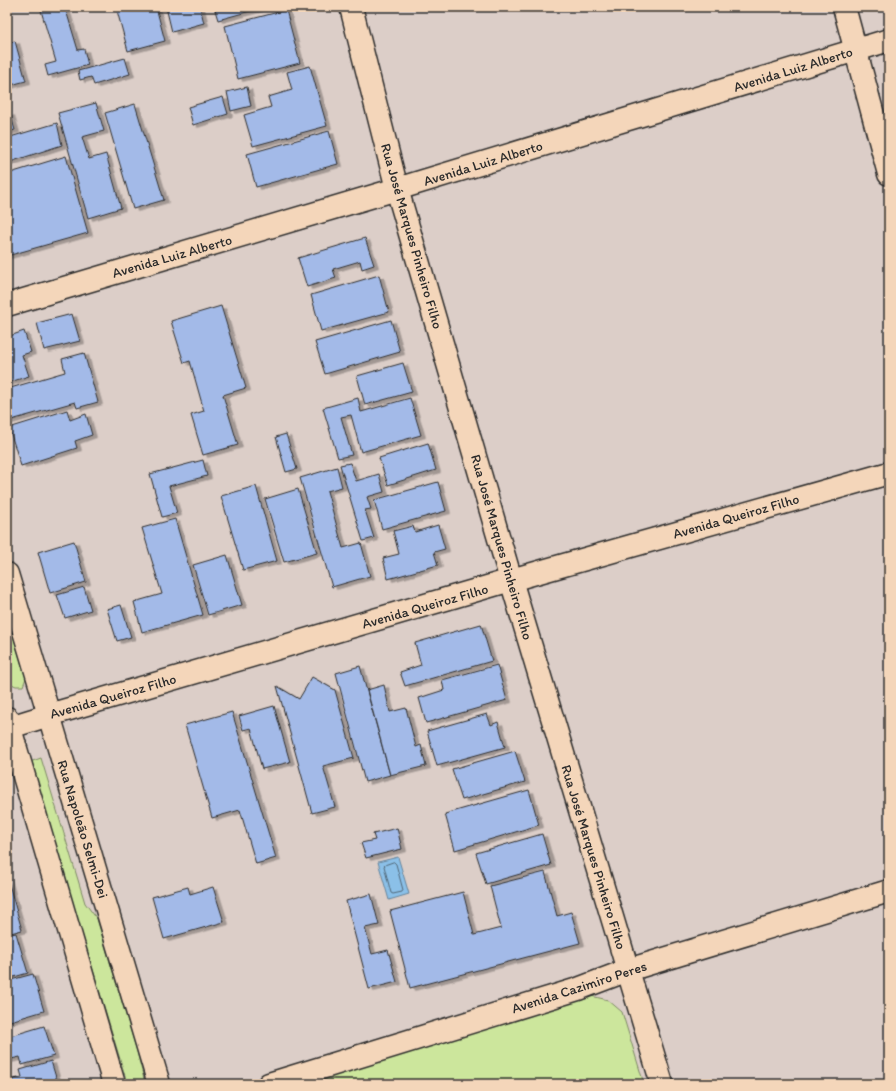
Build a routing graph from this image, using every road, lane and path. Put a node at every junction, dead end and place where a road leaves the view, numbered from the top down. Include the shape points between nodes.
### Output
1 (351, 7) edge
2 (844, 7) edge
3 (889, 40) edge
4 (856, 50) junction
5 (889, 174) edge
6 (397, 190) junction
7 (7, 305) edge
8 (889, 473) edge
9 (7, 574) edge
10 (511, 580) junction
11 (49, 714) junction
12 (8, 724) edge
13 (889, 891) edge
14 (628, 970) junction
15 (114, 1084) edge
16 (159, 1084) edge
17 (269, 1084) edge
18 (662, 1084) edge

1 - 6 street, Rua José Marques Pinheiro Filho
2 - 4 street
3 - 4 street, Avenida Luiz Alberto
4 - 5 street
4 - 6 street, Avenida Luiz Alberto
6 - 7 street, Avenida Luiz Alberto
6 - 10 street, Rua José Marques Pinheiro Filho
8 - 10 street, Avenida Queiroz Filho
9 - 11 street, Rua Napoleão Selmi-Dei
10 - 11 street, Avenida Queiroz Filho
10 - 14 street, Rua José Marques Pinheiro Filho
11 - 12 street, Avenida Queiroz Filho
11 - 16 street, Rua Napoleão Selmi-Dei
12 - 15 street
13 - 14 street, Avenida Cazimiro Peres
14 - 17 street, Avenida Cazimiro Peres via 578,989
14 - 18 street, Rua José Marques Pinheiro Filho

